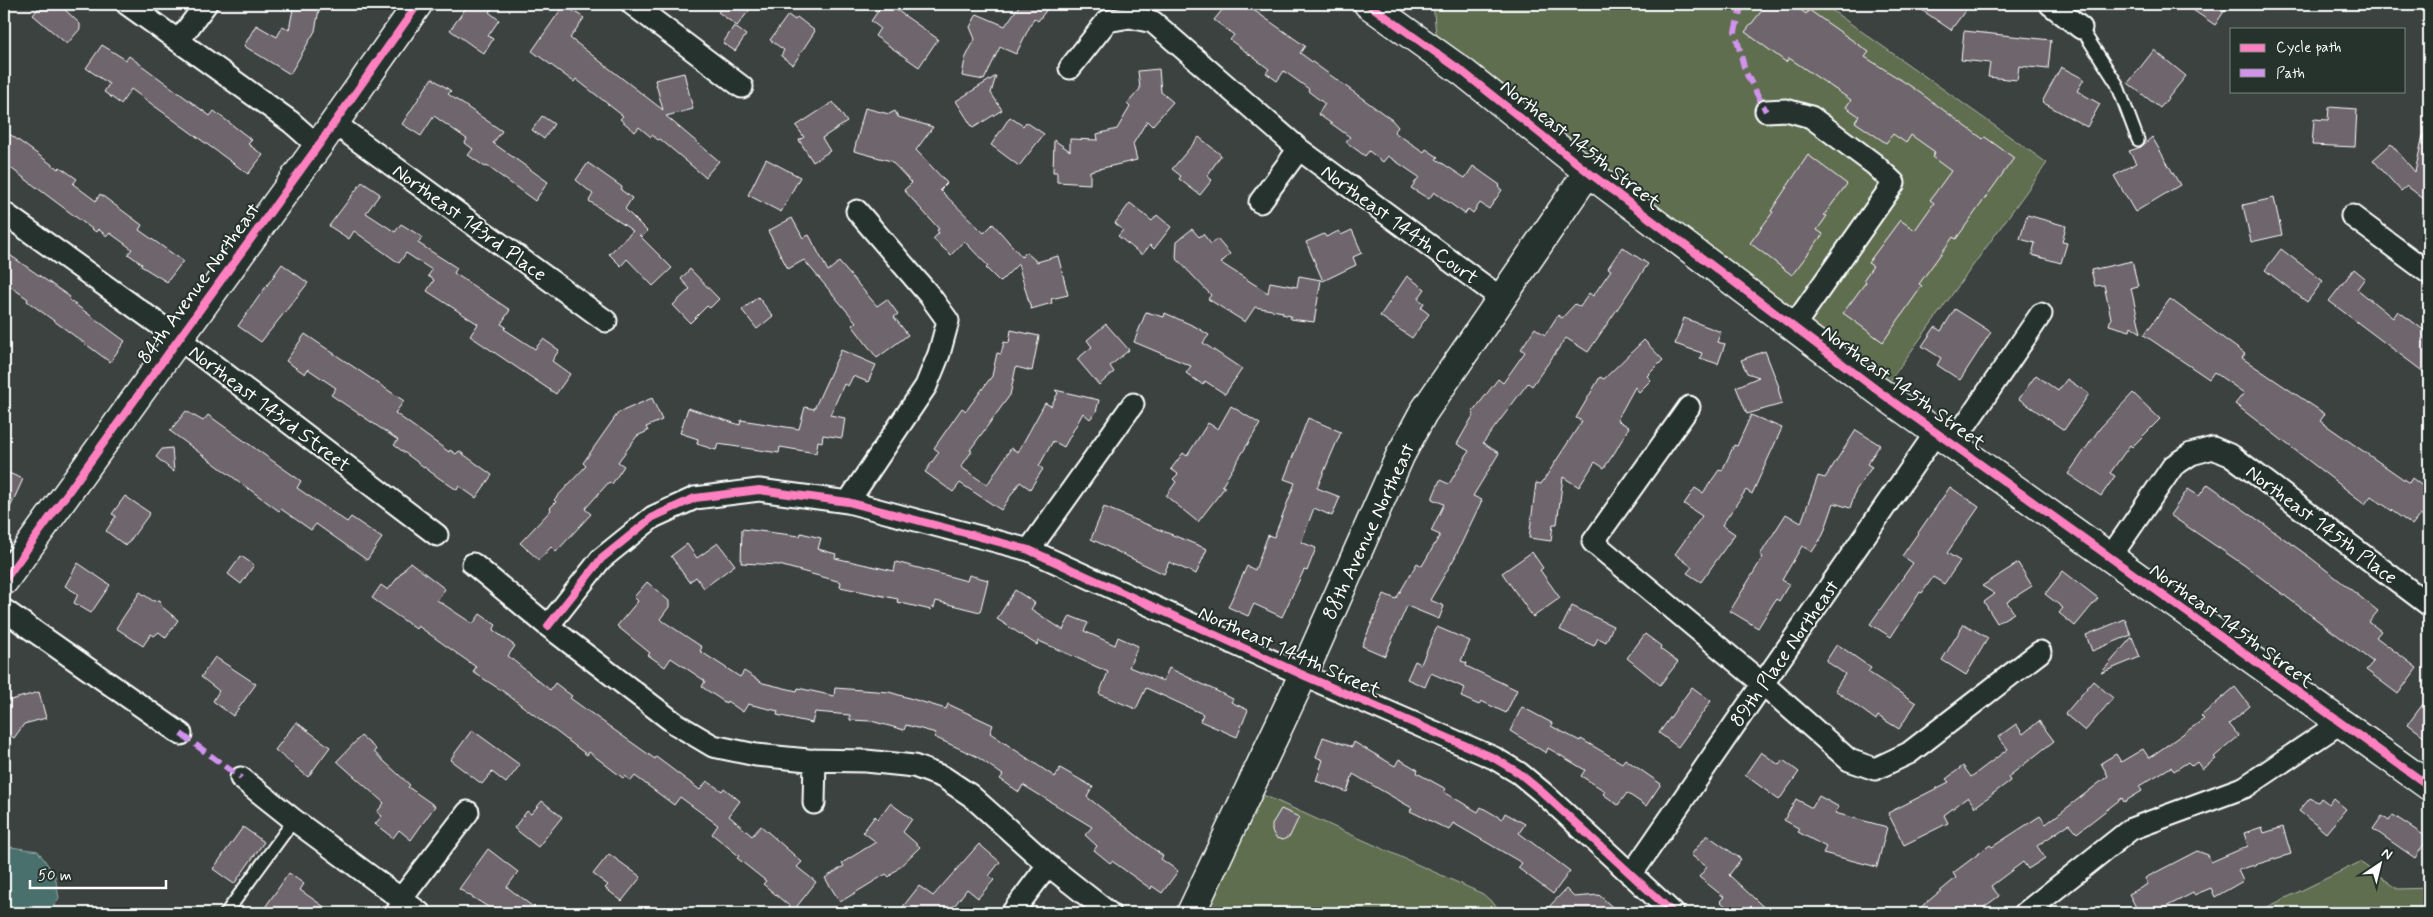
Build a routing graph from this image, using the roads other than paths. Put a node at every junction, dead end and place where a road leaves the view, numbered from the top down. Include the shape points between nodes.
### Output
1 (127, 4) edge
2 (206, 4) edge
3 (418, 4) edge
4 (632, 4) edge
5 (1368, 4) edge
6 (2050, 4) edge
7 (2081, 28) joint
8 (179, 40) junction
9 (1070, 68) dead end
10 (742, 87) dead end
11 (1766, 112) dead end
12 (334, 123) junction
13 (2138, 140) dead end
14 (318, 146) junction
15 (1298, 149) junction
16 (1588, 172) junction
17 (1260, 202) dead end
18 (856, 211) dead end
19 (4, 213) edge
20 (2352, 216) dead end
21 (2429, 273) edge
22 (1502, 300) junction
23 (2041, 314) dead end
24 (606, 320) dead end
25 (1793, 327) junction
26 (178, 338) junction
27 (1133, 404) dead end
28 (1689, 407) dead end
29 (1945, 437) junction
30 (848, 502) junction
31 (436, 535) dead end
32 (1029, 550) junction
33 (2111, 556) junction
34 (473, 564) dead end
35 (4, 581) edge
36 (2429, 605) edge
37 (4, 610) edge
38 (548, 626) junction
39 (2040, 652) dead end
40 (1302, 675) junction
41 (1763, 684) junction
42 (2340, 723) junction
43 (181, 734) dead end
44 (815, 760) junction
45 (241, 778) dead end
46 (2429, 786) edge
47 (814, 803) dead end
48 (468, 812) dead end
49 (294, 820) junction
50 (1048, 865) junction
51 (1631, 875) junction
52 (396, 906) edge
53 (226, 913) edge
54 (420, 913) edge
55 (1012, 913) edge
56 (1109, 913) edge
57 (1191, 913) edge
58 (1673, 913) edge
59 (2025, 913) edge

1 - 8 street
2 - 8 street
3 - 12 street, 84th Avenue Northeast
4 - 10 street
5 - 16 street, Northeast 145th Street via 1463,72
6 - 7 street
7 - 13 lane via 2117,84
8 - 14 street via 291,122
9 - 15 street, Northeast 144th Court via 1107,21 1130,17 1153,22
11 - 25 street via 1786,110 1811,118 1874,164 1894,183
12 - 14 street, 84th Avenue Northeast
12 - 24 street, Northeast 143rd Place
14 - 26 street, 84th Avenue Northeast
15 - 17 street
15 - 22 street, Northeast 144th Court
16 - 22 street, 88th Avenue Northeast
16 - 25 street, Northeast 145th Street
18 - 30 street via 948,320 926,386
19 - 26 street, Northeast 143rd Street
20 - 21 street
22 - 40 street, 88th Avenue Northeast via 1423,413 1400,456
23 - 29 street, 89th Place Northeast
25 - 29 street, Northeast 145th Street
26 - 31 street, Northeast 143rd Street
26 - 35 street, 84th Avenue Northeast
27 - 32 street
28 - 41 street via 1593,542
29 - 33 street, Northeast 145th Street
29 - 41 street, 89th Place Northeast
30 - 32 street, Northeast 144th Street
30 - 38 street, Northeast 144th Street via 759,490 695,498 653,517 601,559
32 - 40 street, Northeast 144th Street
33 - 36 street, Northeast 145th Place via 2173,466 2192,454 2213,448 2232,456
33 - 42 street, Northeast 145th Street
34 - 38 street
37 - 43 street
38 - 44 street via 676,724 713,746 756,755
39 - 41 street via 1910,753 1875,769 1849,760
40 - 51 street, Northeast 144th Street via 1494,758 1519,773
40 - 57 street, 88th Avenue Northeast
41 - 51 street, 89th Place Northeast
42 - 46 street, Northeast 145th Street
42 - 59 street via 2245,786 2130,829
44 - 47 street
44 - 50 street via 914,766 942,778 970,795
45 - 49 street
48 - 52 street
49 - 52 street
49 - 53 lane
50 - 55 street
50 - 56 street
51 - 58 street, Northeast 144th Street
52 - 54 street

